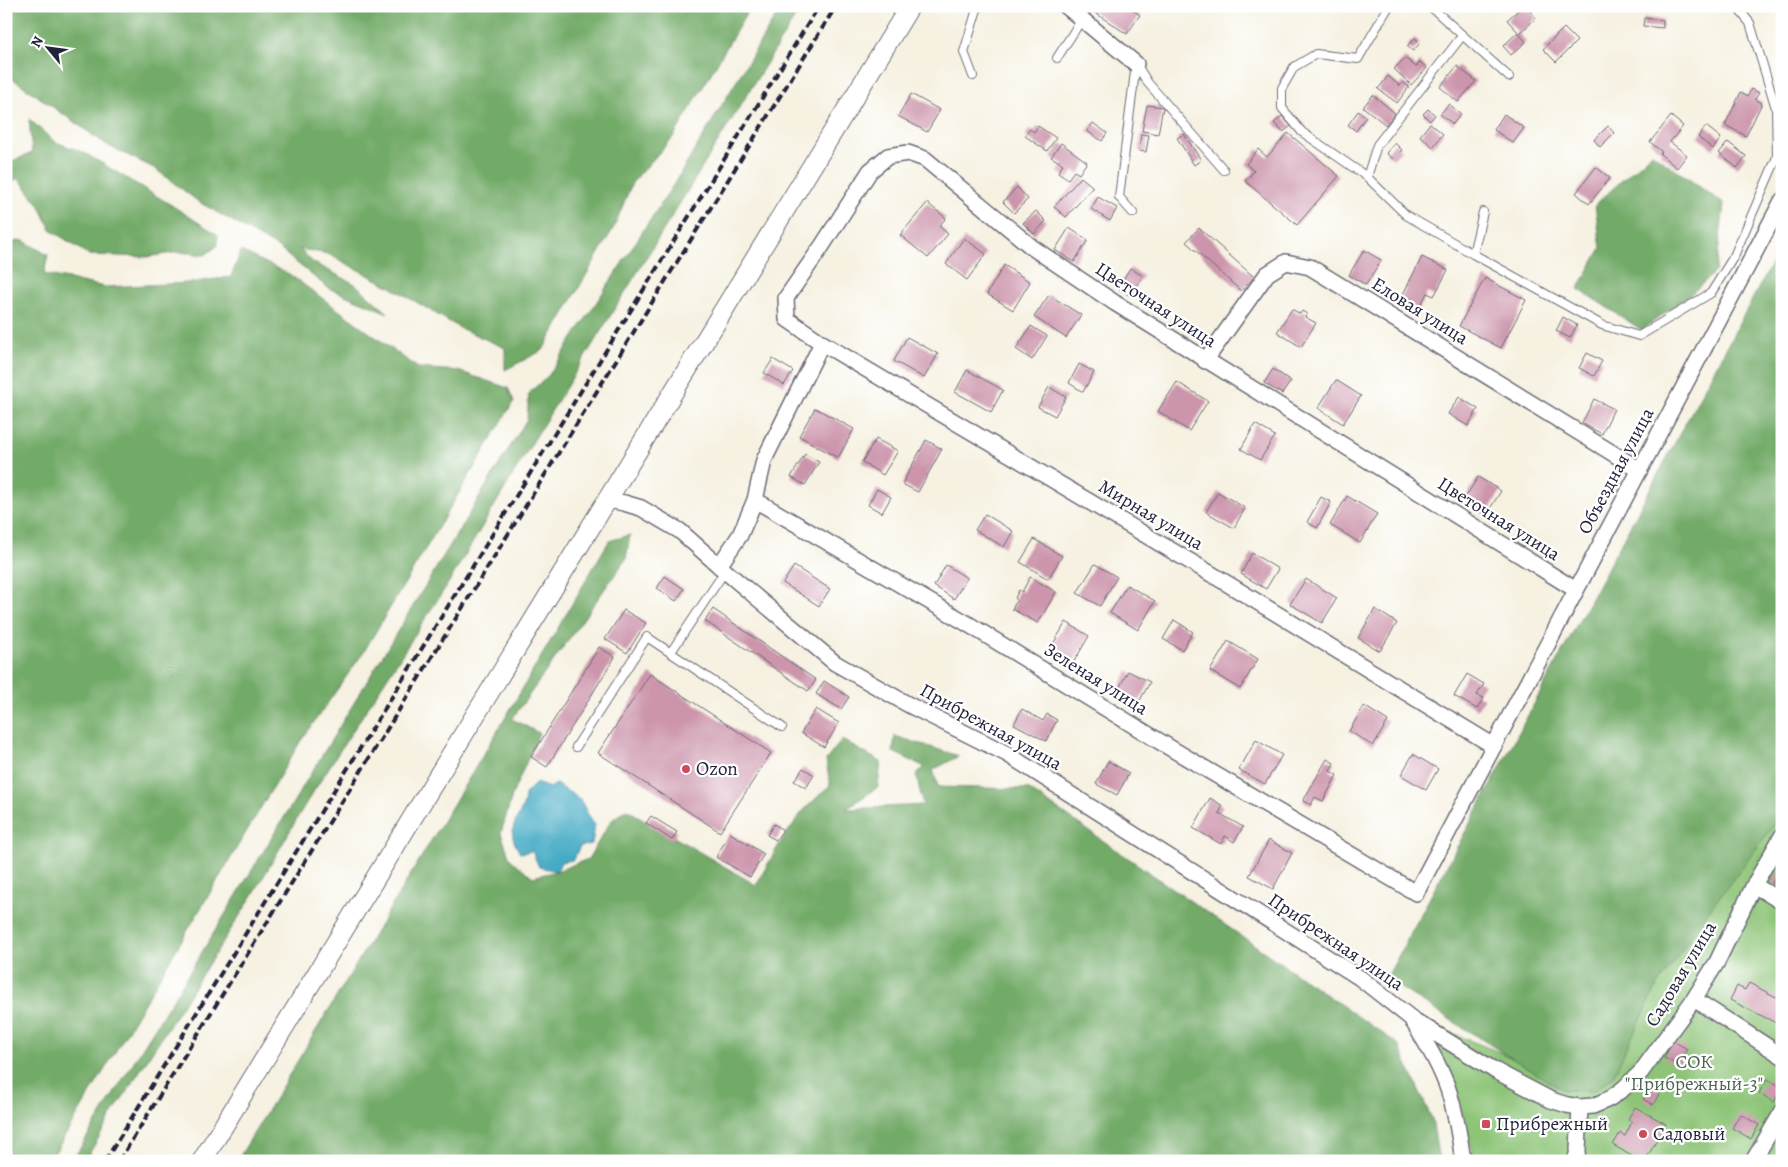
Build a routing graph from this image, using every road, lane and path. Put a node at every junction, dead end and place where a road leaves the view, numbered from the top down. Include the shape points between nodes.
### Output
1 (910, 6) edge
2 (978, 6) edge
3 (1066, 6) edge
4 (1389, 6) edge
5 (1430, 6) edge
6 (1736, 6) edge
7 (1082, 19) junction
8 (1462, 36) junction
9 (1057, 58) dead end
10 (1136, 64) junction
11 (973, 76) dead end
12 (1509, 77) dead end
13 (1224, 170) dead end
14 (1367, 177) junction
15 (1782, 201) edge
16 (1483, 212) dead end
17 (1133, 213) dead end
18 (1473, 254) junction
19 (787, 319) joint
20 (822, 343) junction
21 (1205, 361) junction
22 (1640, 470) junction
23 (607, 500) junction
24 (755, 500) junction
25 (722, 569) junction
26 (1576, 590) junction
27 (671, 652) junction
28 (782, 727) dead end
29 (1494, 746) junction
30 (576, 747) dead end
31 (1782, 836) edge
32 (1754, 885) junction
33 (1416, 893) joint
34 (1782, 902) edge
35 (1694, 999) junction
36 (1412, 1019) junction
37 (1782, 1056) edge
38 (1580, 1107) junction
39 (1782, 1112) edge
40 (202, 1161) edge
41 (1462, 1161) edge
42 (1575, 1161) edge
43 (1753, 1161) edge

1 - 23 street
2 - 11 lane via 964,52
3 - 7 street
4 - 14 lane via 1358,58 1316,54 1294,67 1282,88 1282,108 1302,132
5 - 8 lane
6 - 18 lane via 1750,23 1776,108 1777,157 1734,256 1711,293 1639,336 1602,325
7 - 9 lane
7 - 10 street
8 - 12 lane
8 - 14 lane via 1377,145
10 - 13 lane via 1148,83
10 - 17 lane via 1119,197
14 - 18 lane via 1406,214
15 - 22 street, Объездная улица
16 - 18 lane
19 - 20 street, Мирная улица
19 - 21 street, Цветочная улица via 786,298 870,171 888,156 908,153 925,159 1034,248
20 - 24 street via 764,460
20 - 29 street, Мирная улица
21 - 22 street, Еловая улица via 1268,274 1286,262 1310,267
21 - 26 street, Цветочная улица
22 - 26 street, Объездная улица
23 - 25 street, Прибрежная улица via 641,508 665,521
23 - 40 street
24 - 25 street
24 - 33 street, Зеленая улица
25 - 27 lane
25 - 36 street, Прибрежная улица via 835,663 908,705 1007,754 1360,978
26 - 29 street, Объездная улица
27 - 28 lane
27 - 30 lane via 647,637
29 - 33 street, Объездная улица
31 - 32 street, Садовая улица
32 - 34 street
32 - 35 street, Садовая улица via 1717,962
35 - 37 street
35 - 38 street, Садовая улица via 1641,1072 1609,1098 1593,1106
36 - 38 street, Прибрежная улица via 1494,1070 1551,1100
36 - 41 street via 1449,1091
38 - 42 street
39 - 43 street

